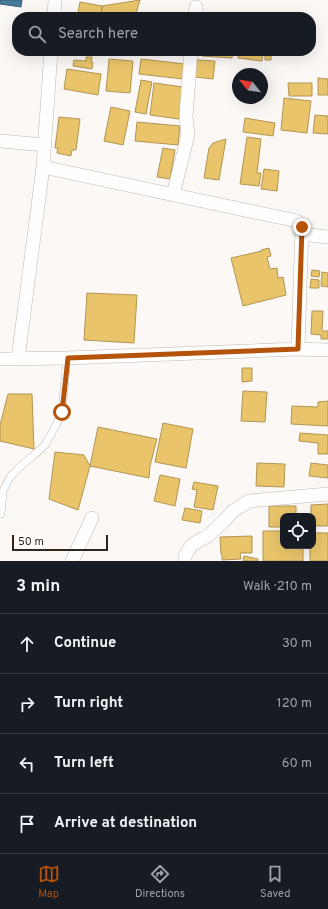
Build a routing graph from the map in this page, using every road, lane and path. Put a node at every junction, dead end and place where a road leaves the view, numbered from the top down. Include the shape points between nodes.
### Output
1 (55, 0) edge
2 (54, 12) edge
3 (51, 56) edge
4 (191, 56) edge
5 (0, 141) edge
6 (45, 145) junction
7 (43, 166) junction
8 (173, 195) junction
9 (302, 234) junction
10 (328, 237) edge
11 (298, 349) junction
12 (328, 350) edge
13 (68, 358) junction
14 (0, 359) edge
15 (18, 359) junction
16 (328, 494) edge
17 (1, 514) dead end
18 (92, 518) dead end
19 (72, 561) edge
20 (185, 561) edge

1 - 2 street
3 - 6 street
4 - 8 street via 186,116 188,135
5 - 6 street
6 - 7 street
7 - 8 street
7 - 15 street
8 - 9 street via 297,222 302,227
9 - 10 street
9 - 11 street
11 - 12 street
11 - 13 street
13 - 15 street
13 - 17 lane via 62,412 45,445 10,477 3,491
14 - 15 street
16 - 20 street via 249,501 233,511 208,536 191,546
18 - 19 street

